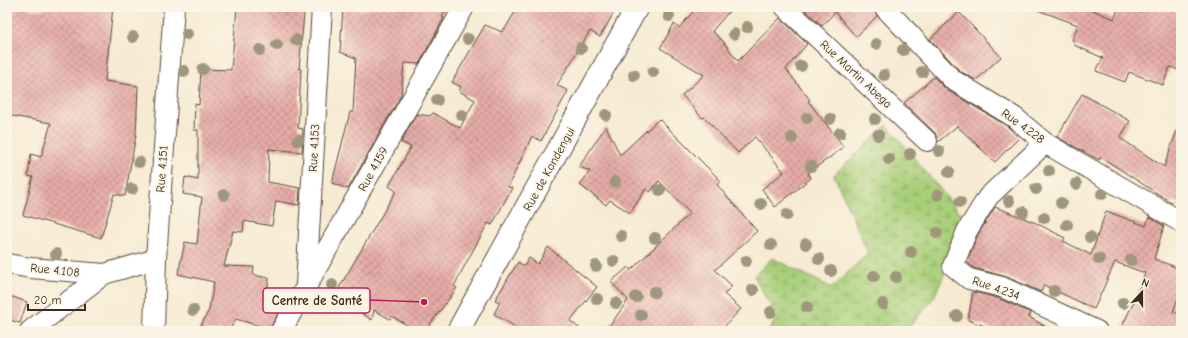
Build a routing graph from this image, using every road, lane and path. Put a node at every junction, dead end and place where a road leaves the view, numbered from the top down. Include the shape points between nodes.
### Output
1 (174, 7) edge
2 (322, 7) edge
3 (464, 7) edge
4 (638, 7) edge
5 (786, 7) edge
6 (884, 7) edge
7 (927, 141) dead end
8 (1045, 143) junction
9 (1181, 222) edge
10 (156, 259) junction
11 (7, 264) edge
12 (104, 274) junction
13 (306, 289) junction
14 (30, 331) edge
15 (154, 331) edge
16 (281, 331) edge
17 (458, 331) edge
18 (1097, 331) edge

1 - 10 street, Rue 4.151
2 - 13 street, Rue 4.153
3 - 13 street, Rue 4.159
4 - 17 main road, Rue de Kondengui
5 - 7 street, Rue Martin Abega
6 - 8 street, Rue 4.228 via 953,79 1014,117
8 - 9 street, Rue 4.228
8 - 18 street, Rue 4.234 via 988,197 967,231 953,266 969,279 1002,287
10 - 12 street
10 - 15 street, Rue 4.151
11 - 12 street, Rue 4.108
12 - 14 street
13 - 16 street, Rue 4.159

